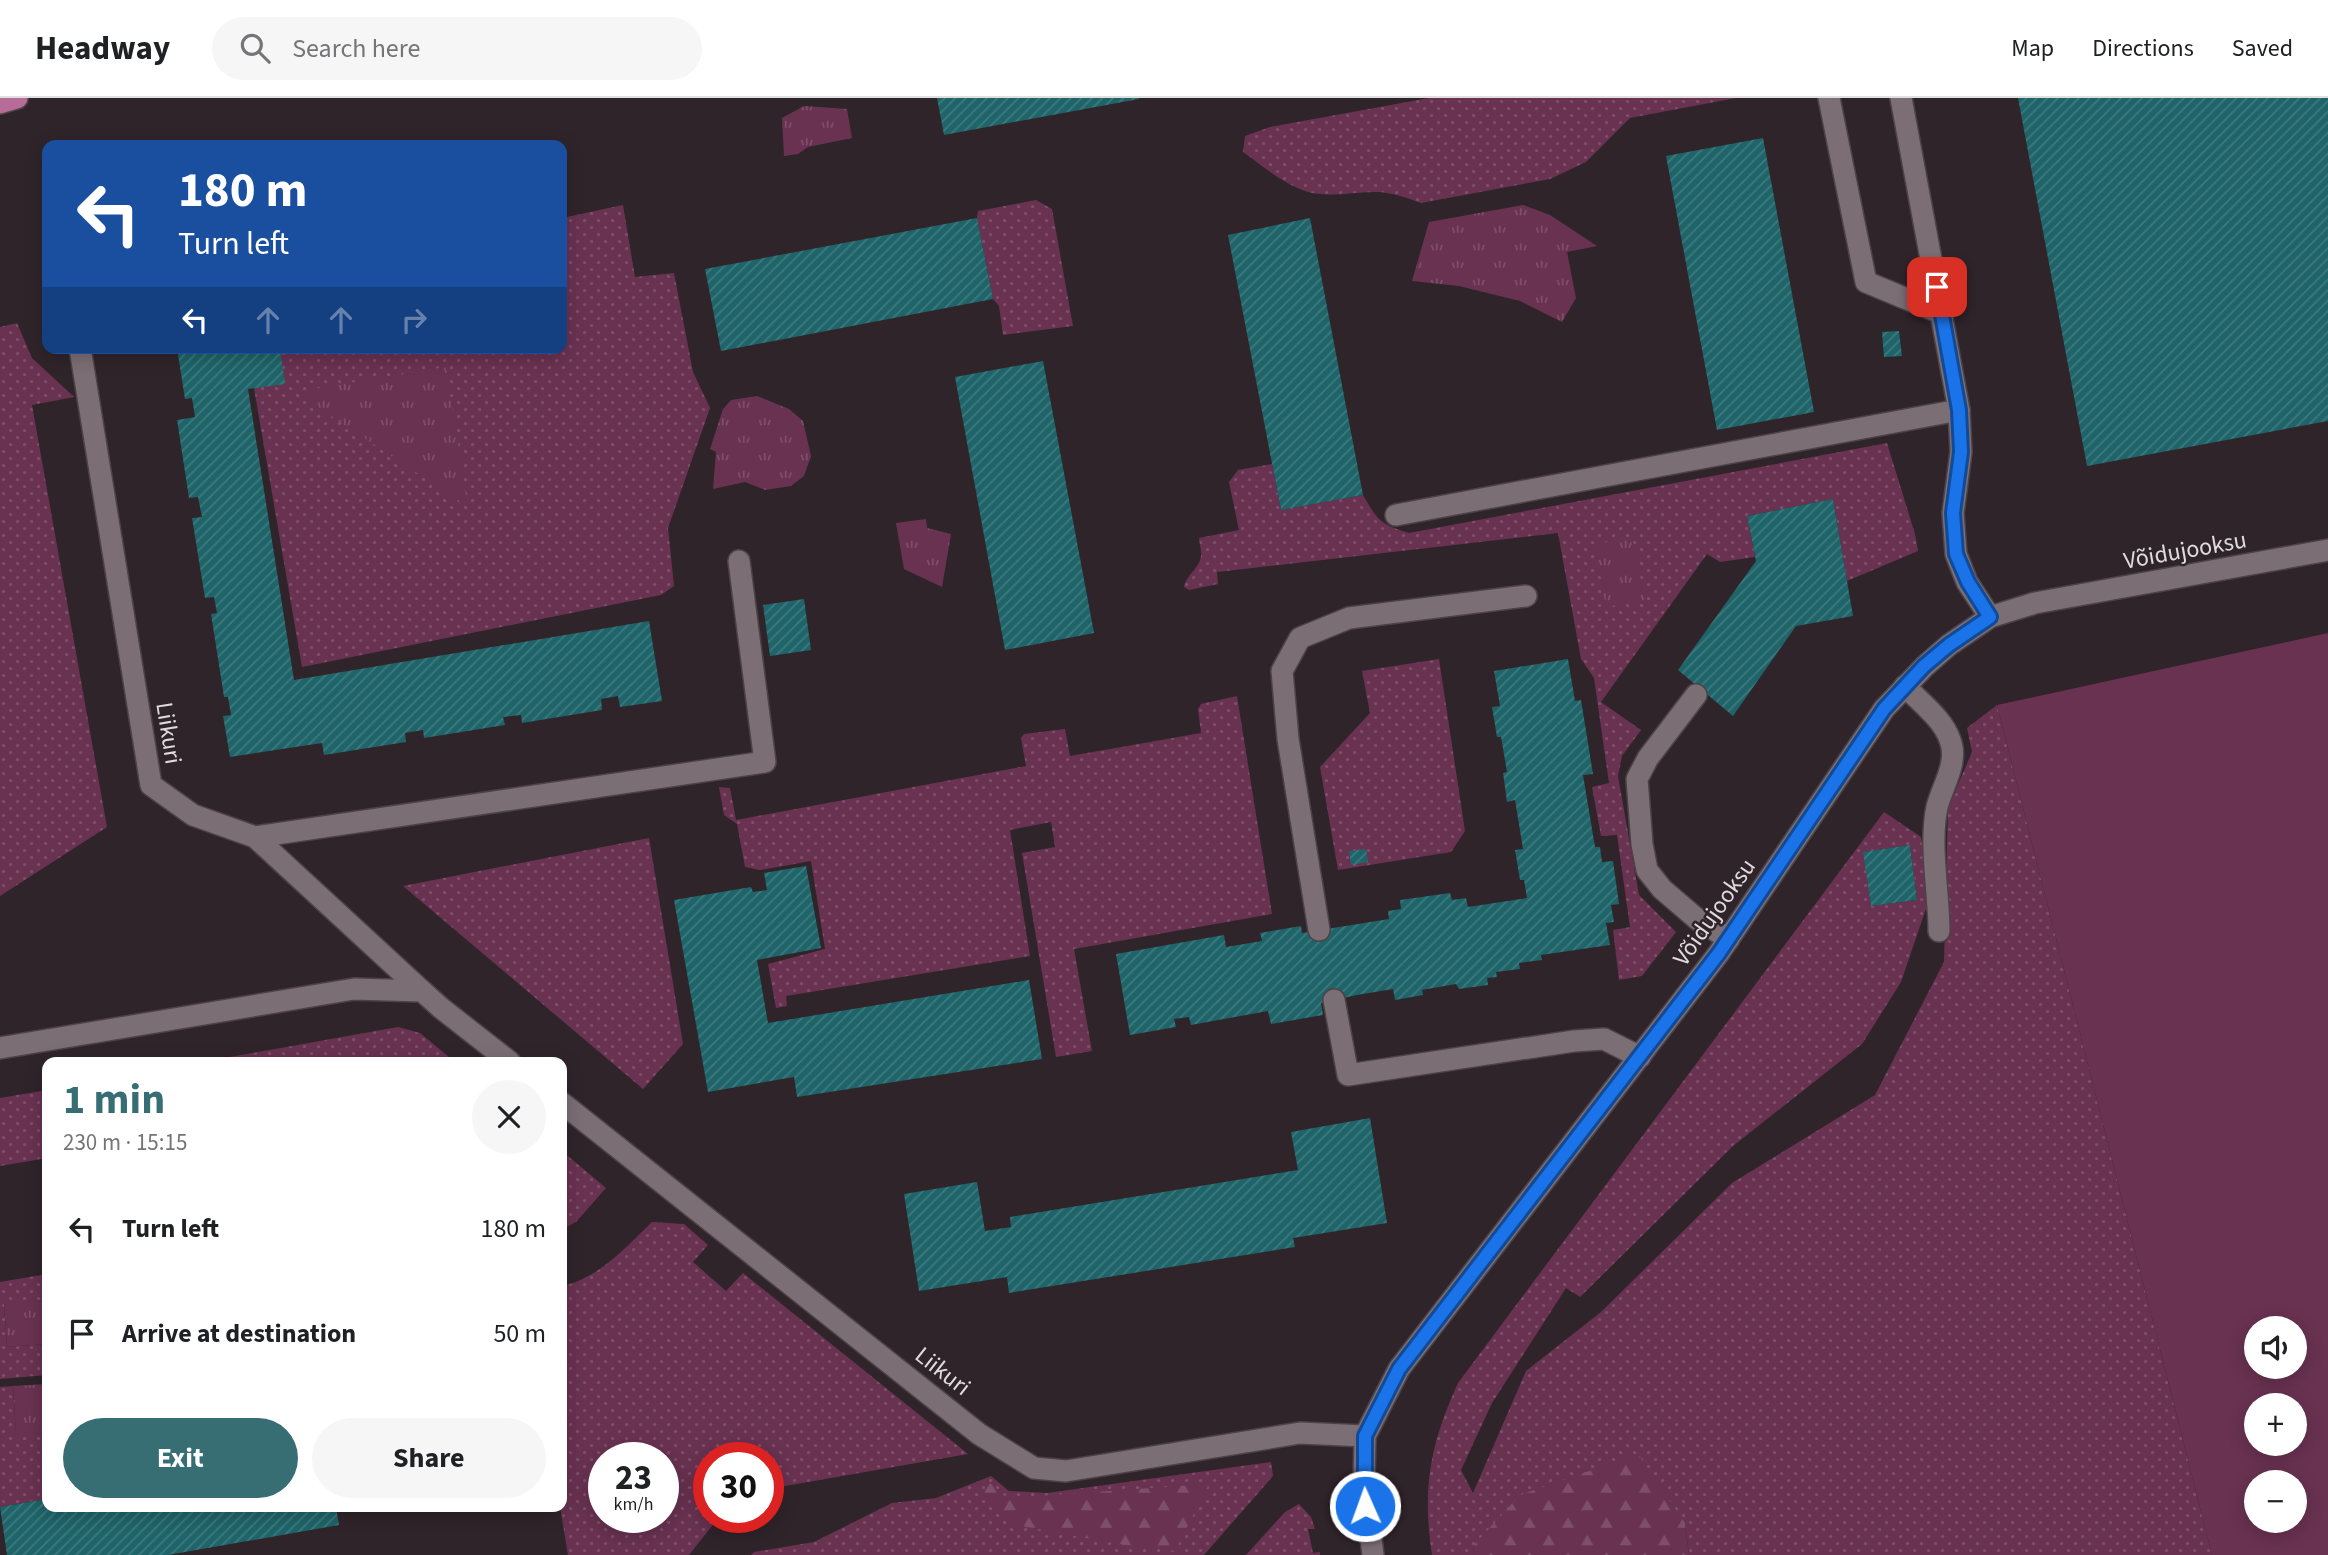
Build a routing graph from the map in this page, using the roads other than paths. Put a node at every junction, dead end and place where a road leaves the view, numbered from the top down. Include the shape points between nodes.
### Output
1 (17, 98) edge
2 (1829, 98) edge
3 (1901, 98) edge
4 (0, 103) edge
5 (1942, 314) junction
6 (81, 354) edge
7 (1959, 410) junction
8 (1396, 515) dead end
9 (2328, 550) edge
10 (738, 561) dead end
11 (1526, 596) dead end
12 (1990, 617) junction
13 (1905, 686) junction
14 (1696, 695) dead end
15 (255, 837) junction
16 (1319, 930) dead end
17 (1939, 931) dead end
18 (1729, 939) junction
19 (422, 991) junction
20 (1334, 1000) dead end
21 (0, 1048) edge
22 (504, 1057) edge
23 (1640, 1057) junction
24 (567, 1107) edge
25 (1365, 1436) junction
26 (1373, 1555) edge

1 - 4 main road
2 - 5 street via 1866,282
3 - 5 street
5 - 7 street
6 - 15 street, Liikuri via 151,786 193,815
7 - 8 street
7 - 12 street via 1961,452 1953,513 1956,554
9 - 12 street, Võidujooksu via 2035,603
10 - 15 street via 765,762
11 - 16 street via 1349,618 1300,638 1282,671 1287,739
12 - 13 street, Võidujooksu via 1949,645
13 - 17 street via 1951,741 1951,765 1937,809 1934,867
13 - 18 street, Võidujooksu via 1884,709
14 - 18 street via 1637,779 1642,844 1647,870 1662,889
15 - 19 street, Liikuri
18 - 23 street, Võidujooksu
19 - 21 street via 354,989
19 - 22 street, Liikuri
20 - 23 street via 1348,1075 1574,1041 1604,1040
23 - 25 street, Võidujooksu via 1399,1369
24 - 25 street, Liikuri via 979,1433 1034,1468 1066,1471 1300,1433
25 - 26 street, Võidujooksu via 1364,1481

